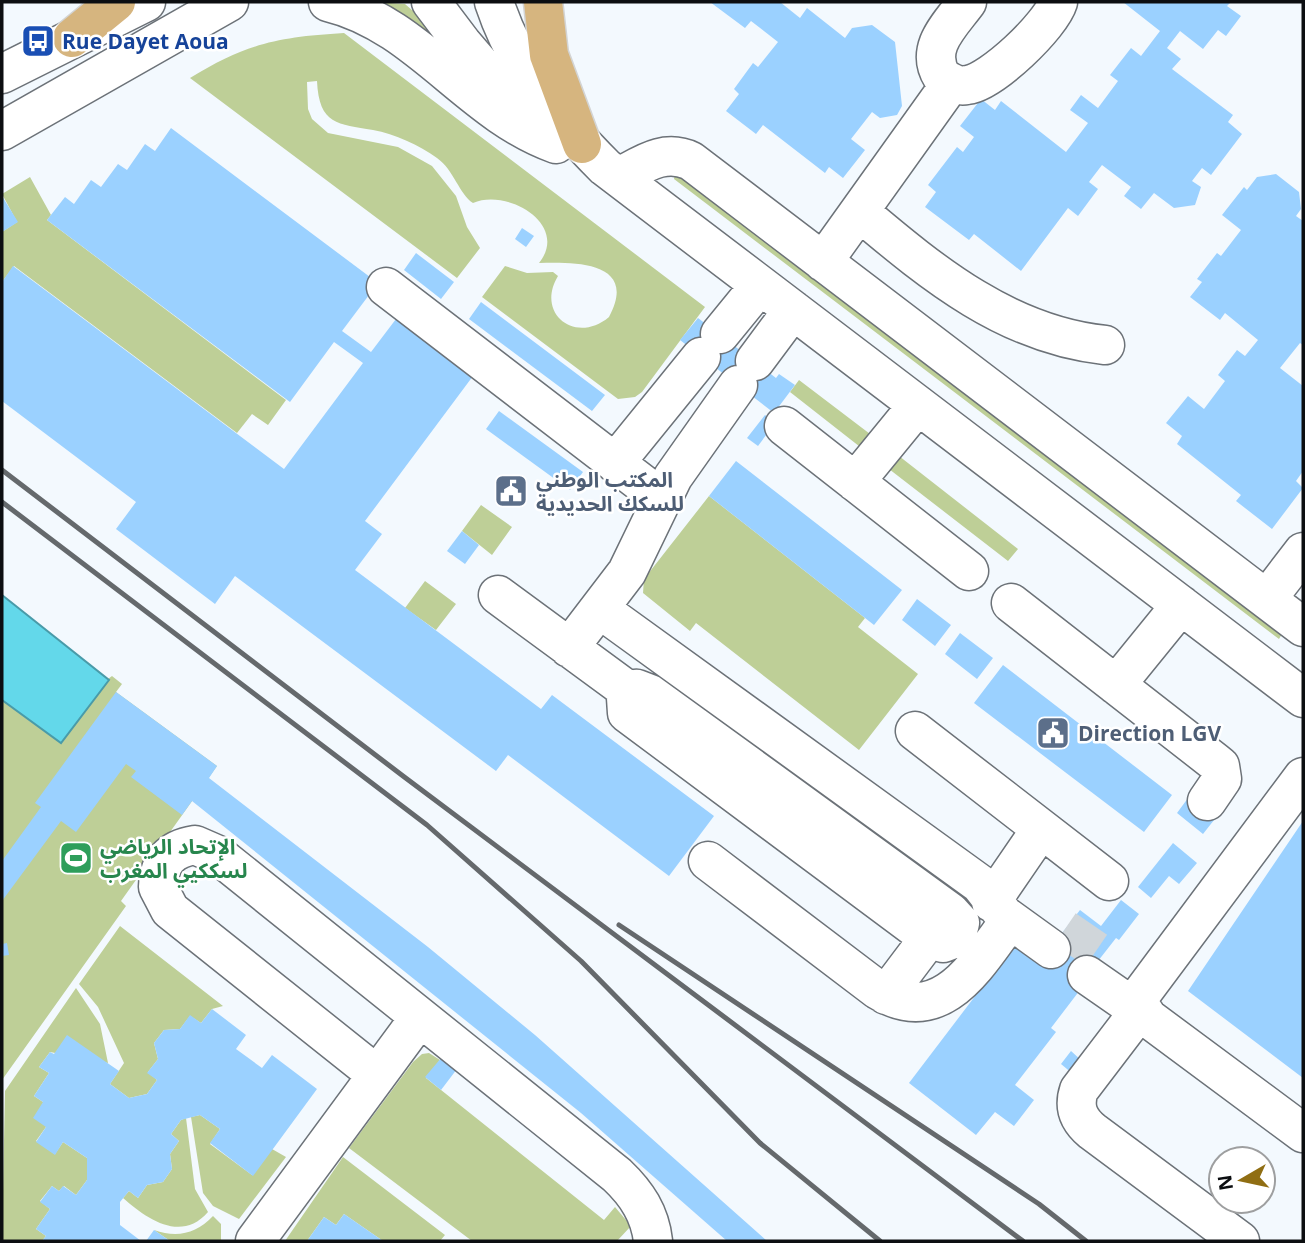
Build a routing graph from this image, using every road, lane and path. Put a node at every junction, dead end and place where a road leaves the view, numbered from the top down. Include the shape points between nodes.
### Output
1 (116, 2) edge
2 (146, 2) edge
3 (237, 2) edge
4 (328, 2) edge
5 (431, 2) edge
6 (494, 2) edge
7 (543, 2) edge
8 (967, 2) edge
9 (1058, 2) edge
10 (72, 38) junction
11 (2, 74) edge
12 (951, 83) junction
13 (2, 131) edge
14 (590, 158) junction
15 (861, 212) junction
16 (823, 262) junction
17 (760, 285) junction
18 (386, 287) dead end
19 (793, 310) junction
20 (1105, 345) dead end
21 (918, 405) junction
22 (784, 426) dead end
23 (615, 463) junction
24 (855, 482) junction
25 (661, 498) junction
26 (1303, 552) edge
27 (969, 571) dead end
28 (498, 595) dead end
29 (1267, 599) junction
30 (1011, 603) dead end
31 (1181, 606) junction
32 (601, 610) junction
33 (1303, 627) edge
34 (569, 648) junction
35 (1116, 685) junction
36 (1303, 698) edge
37 (915, 732) dead end
38 (1303, 777) edge
39 (1207, 801) dead end
40 (1041, 829) junction
41 (708, 861) dead end
42 (1109, 881) dead end
43 (996, 898) junction
44 (1058, 939) tunnel mouth
45 (1095, 965) tunnel mouth
46 (886, 995) junction
47 (1142, 1000) junction
48 (420, 1017) junction
49 (377, 1075) junction
50 (1303, 1133) edge
51 (663, 1239) edge
52 (255, 1241) edge
53 (1240, 1241) edge

1 - 10 main road
2 - 10 street
3 - 13 street
4 - 14 street via 348,6 389,26 501,117
5 - 14 street via 491,79
6 - 14 street via 524,71
7 - 14 main road via 549,55
8 - 12 street via 936,45 936,68
9 - 12 street via 1047,25 987,77 970,85
10 - 11 street
12 - 15 street
14 - 16 street via 682,156
14 - 17 street
15 - 16 street
15 - 20 street via 952,285 1002,315 1059,338
16 - 29 street
17 - 19 street
17 - 23 street
18 - 23 street
19 - 21 street
19 - 25 street via 685,456
21 - 24 street
21 - 31 street
22 - 24 street
23 - 25 street
24 - 27 street
25 - 32 street via 639,552
26 - 29 street
28 - 34 street
29 - 33 street
30 - 35 street
31 - 35 street
31 - 36 street
32 - 34 street
32 - 43 street
34 - 46 street via 630,692 650,694 956,917 960,923 956,938 943,943 929,938
35 - 39 street via 1220,766 1222,779
37 - 40 street
38 - 47 street
40 - 42 street
40 - 43 street
41 - 46 street
43 - 44 street
43 - 46 street via 967,977 948,994 911,1002
45 - 47 street via 1124,1000
47 - 50 street
47 - 53 street via 1079,1090 1076,1108 1092,1131
48 - 49 street
48 - 49 street via 208,848 182,847 162,863 158,887 170,909
48 - 51 street via 623,1181
49 - 52 street

